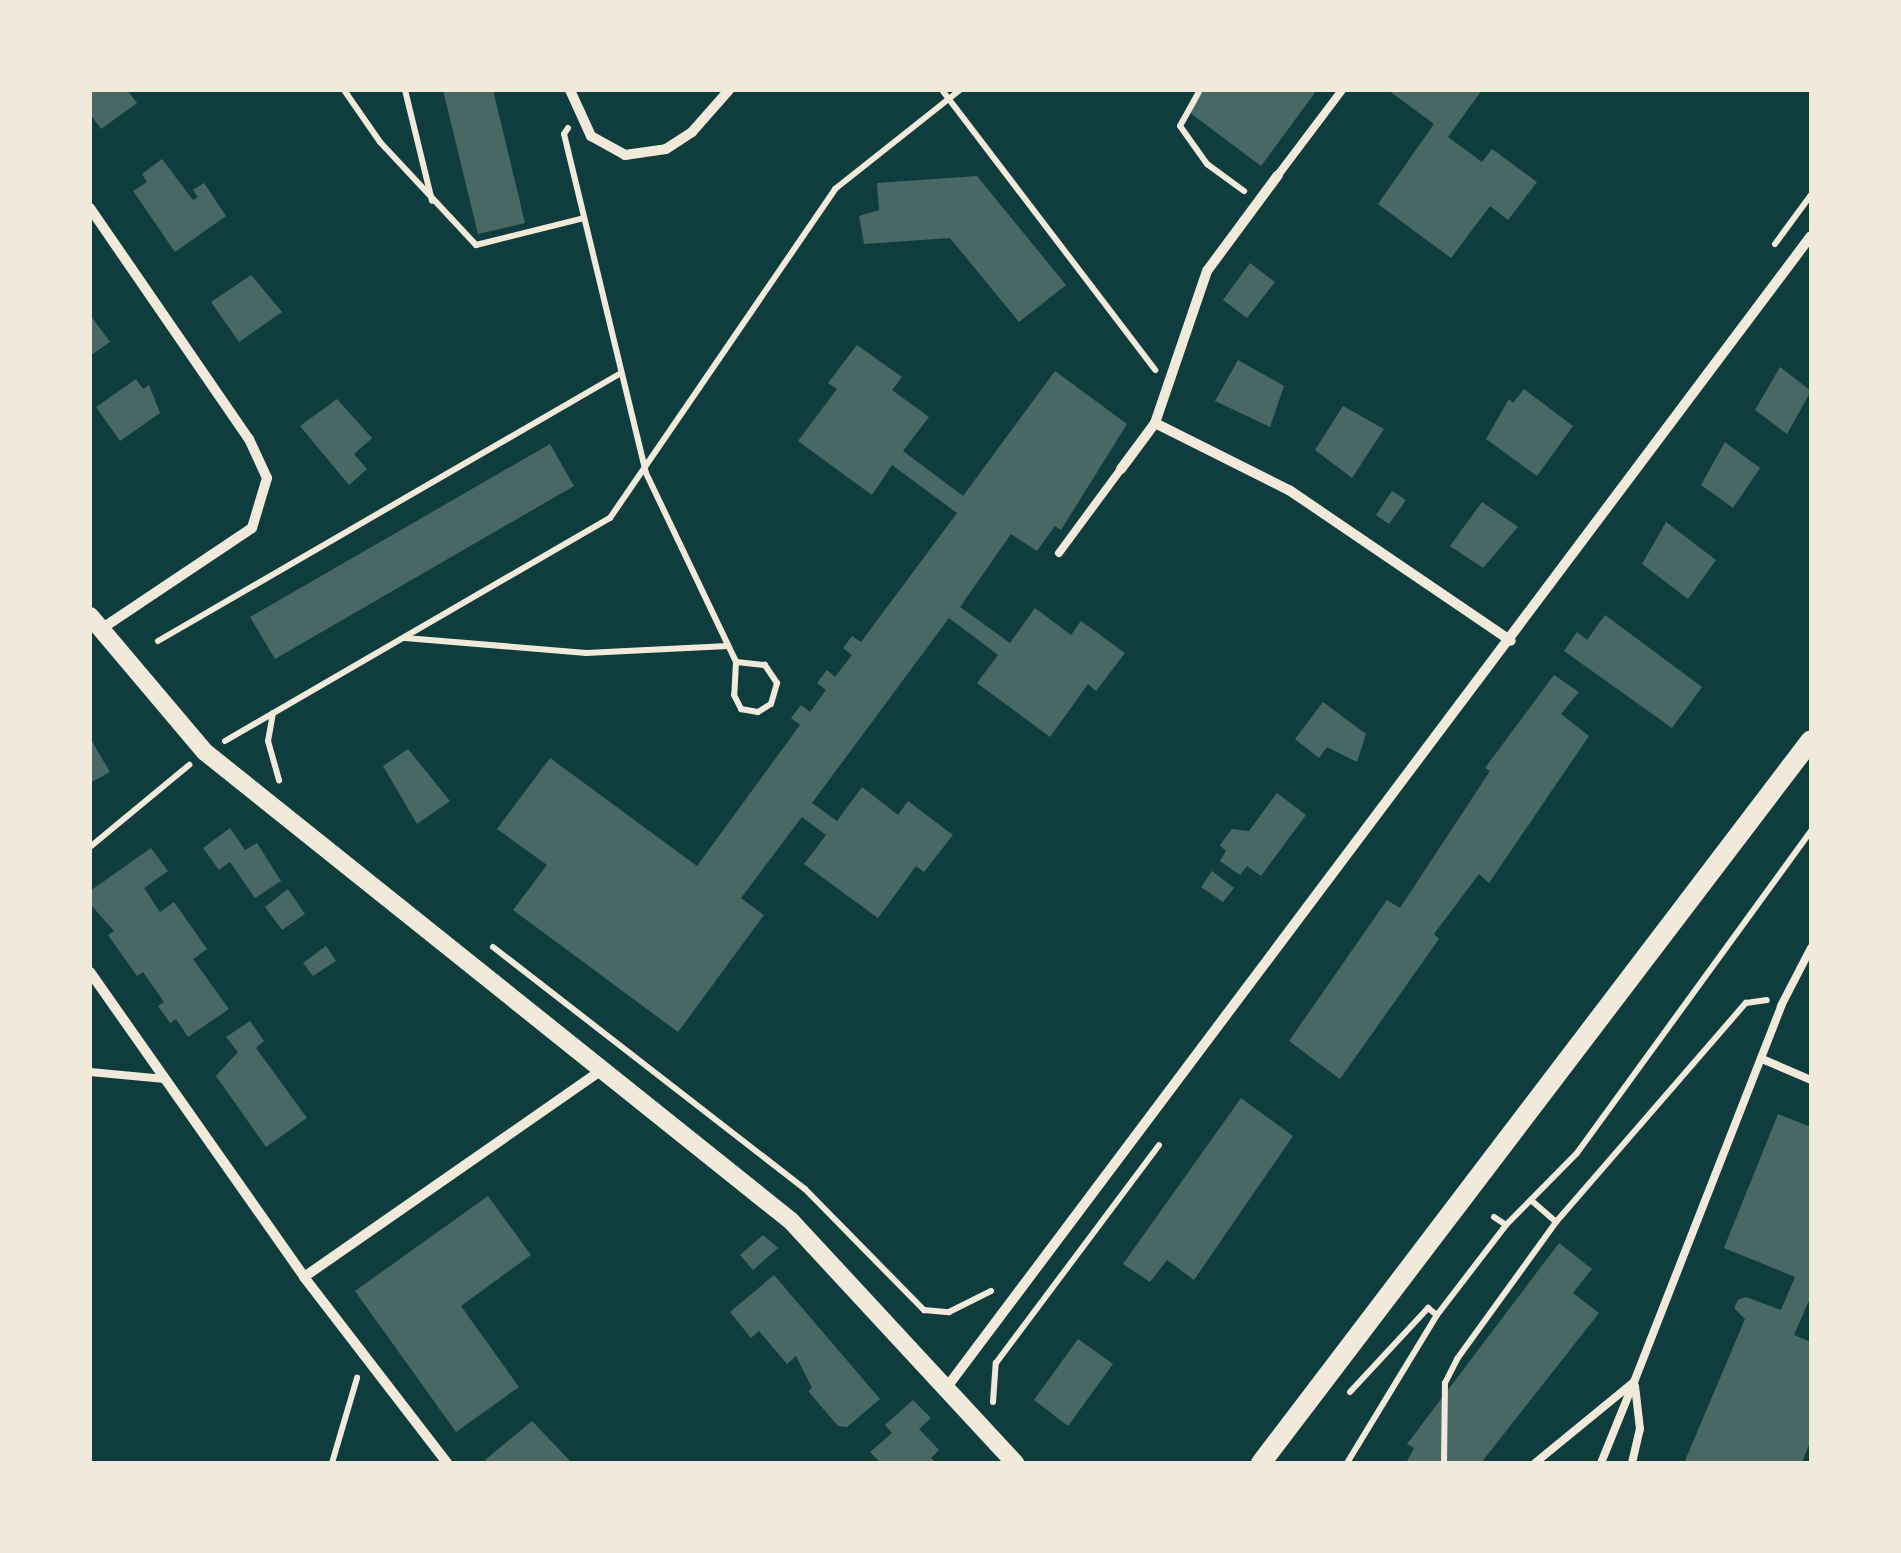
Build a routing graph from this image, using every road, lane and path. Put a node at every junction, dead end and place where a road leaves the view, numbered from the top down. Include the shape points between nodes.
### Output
1 (344, 90) edge
2 (405, 90) edge
3 (570, 90) edge
4 (729, 90) edge
5 (960, 90) edge
6 (1200, 90) edge
7 (1342, 90) edge
8 (943, 94) edge
9 (576, 114) junction
10 (1278, 175) joint
11 (1811, 195) edge
12 (432, 202) junction
13 (1258, 202) junction
14 (90, 208) edge
15 (584, 218) junction
16 (1811, 236) edge
17 (1763, 260) dead end
18 (621, 374) junction
19 (1168, 387) junction
20 (1155, 423) junction
21 (1120, 469) joint
22 (646, 473) junction
23 (1059, 553) dead end
24 (95, 623) edge
25 (404, 638) junction
26 (158, 641) dead end
27 (1511, 641) junction
28 (728, 646) junction
29 (736, 662) junction
30 (273, 713) junction
31 (1811, 740) edge
32 (199, 756) junction
33 (295, 793) dead end
34 (1811, 831) edge
35 (90, 846) edge
36 (480, 937) dead end
37 (1811, 948) edge
38 (90, 972) edge
39 (1767, 1000) dead end
40 (1762, 1059) junction
41 (600, 1071) junction
42 (90, 1072) edge
43 (166, 1080) junction
44 (1811, 1080) edge
45 (1532, 1201) junction
46 (1494, 1217) dead end
47 (1556, 1222) junction
48 (1506, 1225) junction
49 (1079, 1252) dead end
50 (304, 1277) junction
51 (997, 1287) dead end
52 (1437, 1315) junction
53 (364, 1355) junction
54 (1634, 1382) junction
55 (944, 1391) junction
56 (1336, 1408) dead end
57 (996, 1410) dead end
58 (332, 1463) edge
59 (447, 1463) edge
60 (1015, 1463) edge
61 (1262, 1463) edge
62 (1347, 1463) edge
63 (1444, 1463) edge
64 (1535, 1463) edge
65 (1601, 1463) edge
66 (1632, 1463) edge

1 - 12 path
2 - 12 path
3 - 9 street
4 - 9 street via 692,132 666,149 625,155 591,136
5 - 8 path
6 - 13 path via 1180,126 1207,164
7 - 10 lane
8 - 19 path
8 - 22 path via 835,189
9 - 15 path via 564,134
10 - 13 street
11 - 17 path
12 - 15 path via 476,245
13 - 19 street via 1207,271
14 - 24 street via 249,439 267,478 252,528
15 - 18 path
16 - 27 street
18 - 22 path
18 - 26 path
19 - 20 street
20 - 21 street
20 - 27 street via 1289,490
21 - 23 lane
22 - 25 path via 610,518
22 - 28 path
24 - 32 street
25 - 28 path via 586,653
25 - 30 path
27 - 55 street
28 - 29 path
29 - 29 path via 734,695 742,709 758,712 771,704 777,683 765,665
30 - 32 path
30 - 33 path via 272,761 280,781
31 - 61 main road
32 - 35 path
32 - 41 street
34 - 45 path via 1577,1153
36 - 51 path via 806,1189 924,1310 949,1312
37 - 40 lane
38 - 43 street
39 - 47 path via 1746,1003
40 - 44 lane
40 - 54 lane
41 - 50 street
41 - 55 street via 791,1221
42 - 43 lane
43 - 50 street
45 - 47 path
45 - 48 path
46 - 48 path
47 - 63 path via 1445,1383
48 - 52 path
49 - 57 path via 996,1363 990,1380
50 - 53 street
52 - 56 path via 1428,1308
52 - 62 path
53 - 58 path
53 - 59 street
54 - 64 lane
54 - 65 lane
54 - 66 lane via 1640,1428
55 - 60 street

